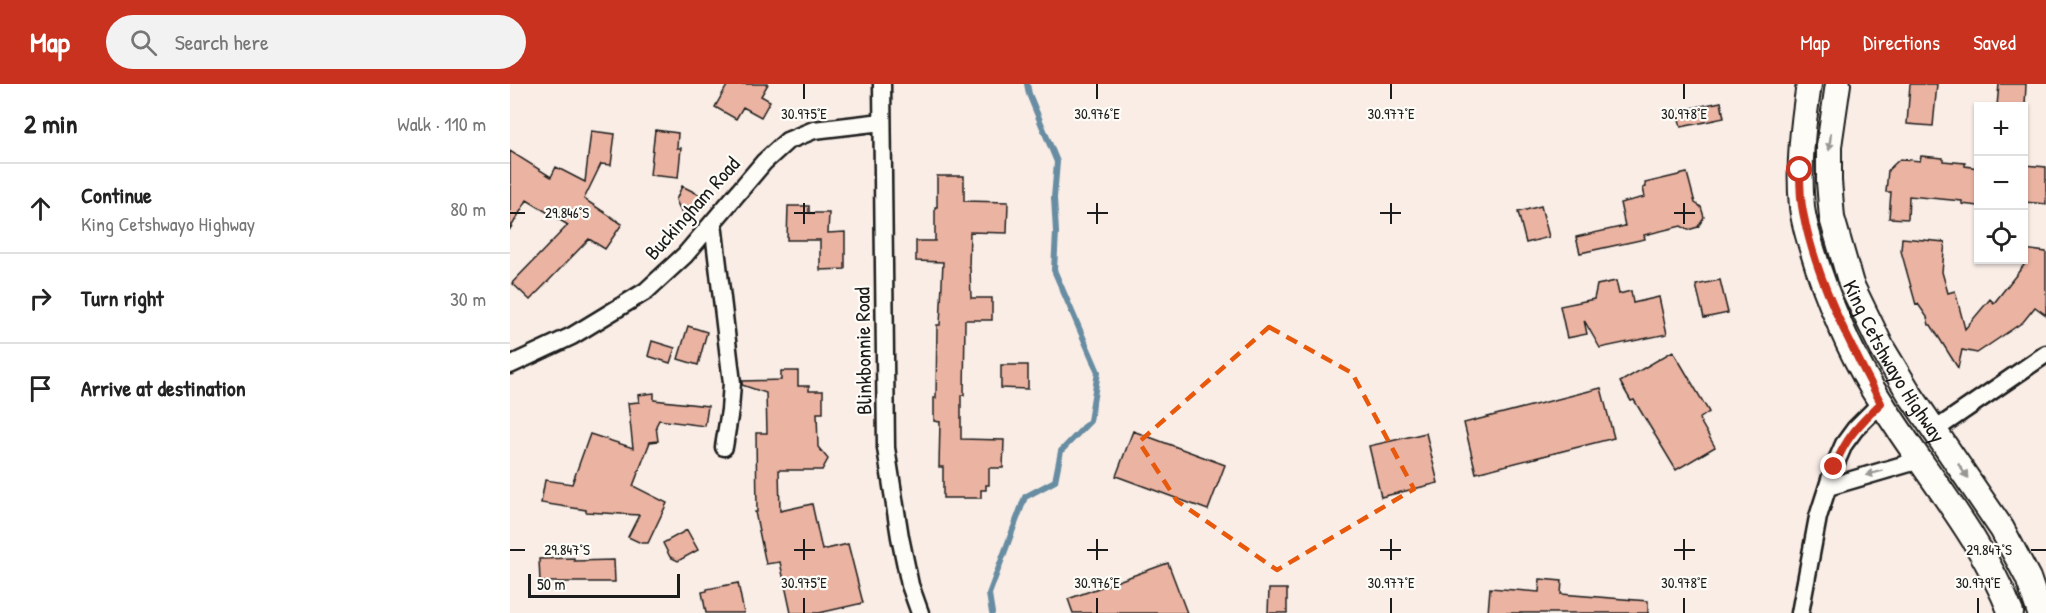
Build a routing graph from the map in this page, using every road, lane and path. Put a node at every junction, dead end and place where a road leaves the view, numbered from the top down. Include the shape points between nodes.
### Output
1 (882, 84) edge
2 (1809, 84) edge
3 (1838, 84) edge
4 (882, 122) junction
5 (713, 223) junction
6 (2046, 354) edge
7 (510, 365) edge
8 (1881, 403) junction
9 (1935, 429) junction
10 (724, 447) dead end
11 (1920, 460) junction
12 (1828, 487) junction
13 (920, 613) edge
14 (1800, 613) edge
15 (2011, 613) edge
16 (2040, 613) edge

1 - 4 street, Blinkbonnie Road
2 - 8 main road, King Cetshwayo Highway via 1800,170 1810,245 1848,341
3 -> 9 main road, King Cetshwayo Highway via 1829,146 1832,219 1851,284 1882,348
4 - 5 street, Buckingham Road via 814,130 787,141 764,162
4 - 13 street, Blinkbonnie Road via 886,448 900,537
5 - 7 street, Buckingham Road via 686,255 646,291 572,336
5 - 10 street via 732,383
6 - 9 street
8 - 11 main road, King Cetshwayo Highway
8 - 12 street via 1844,444
9 -> 16 main road, King Cetshwayo Highway via 2002,529 2028,578
11 -> 12 street
11 - 15 main road, King Cetshwayo Highway via 1967,528
12 - 14 street via 1816,527

